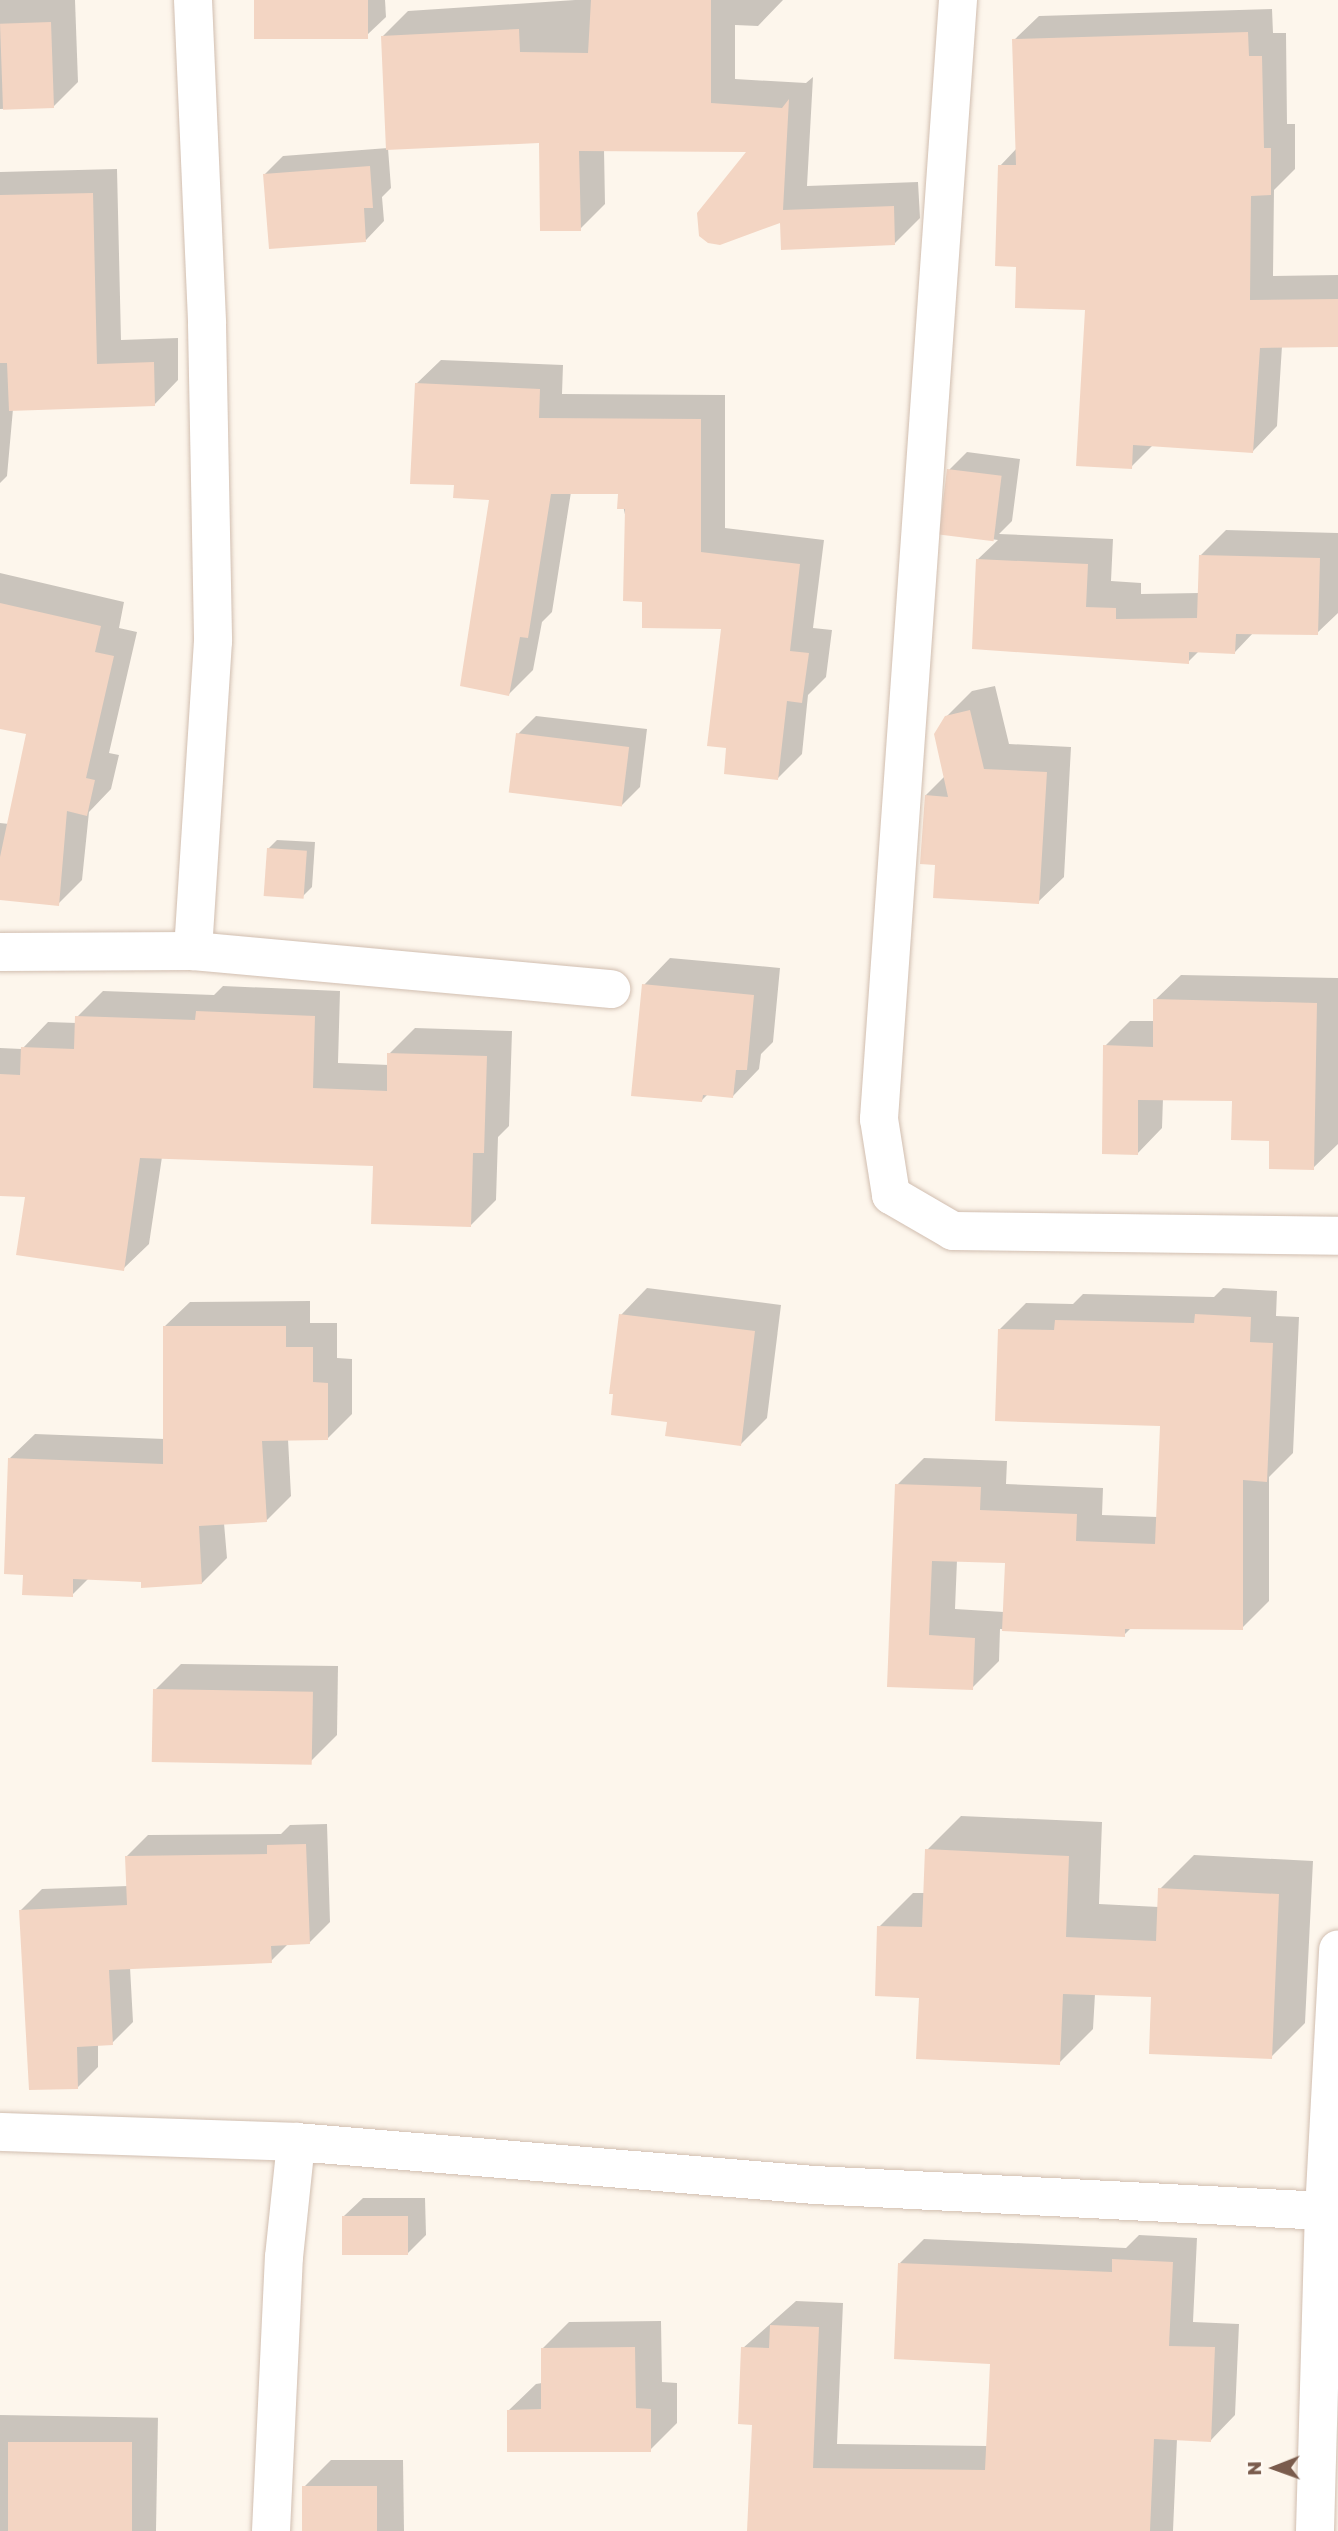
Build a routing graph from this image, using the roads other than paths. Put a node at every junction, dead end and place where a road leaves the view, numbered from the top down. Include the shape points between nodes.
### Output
1 (193, 0) edge
2 (958, 0) edge
3 (193, 951) junction
4 (0, 952) edge
5 (611, 989) dead end
6 (1338, 1236) edge
7 (1338, 1949) edge
8 (0, 2132) edge
9 (296, 2142) junction
10 (1324, 2211) junction
11 (271, 2531) edge
12 (1315, 2531) edge

1 - 3 street via 207,324 213,641
2 - 6 street via 879,1119 891,1195 953,1231
3 - 4 street
3 - 5 street
7 - 10 street
8 - 9 street
9 - 10 street via 815,2186
9 - 11 street via 284,2257
10 - 12 street

